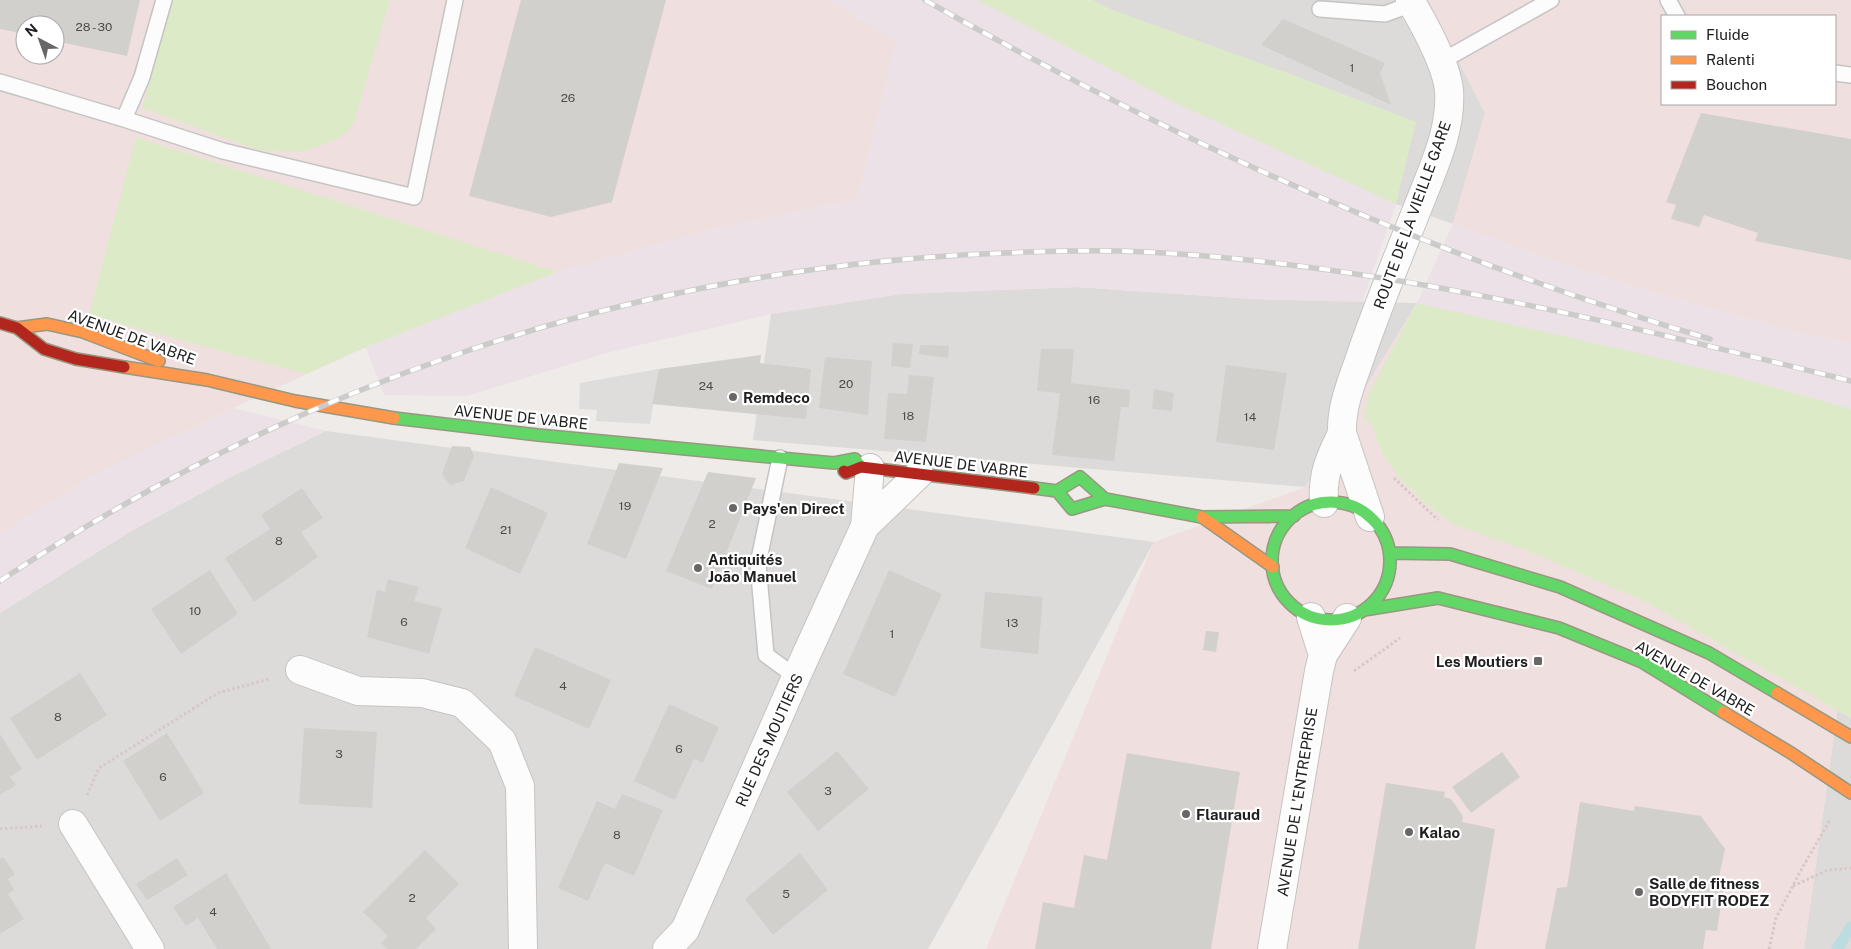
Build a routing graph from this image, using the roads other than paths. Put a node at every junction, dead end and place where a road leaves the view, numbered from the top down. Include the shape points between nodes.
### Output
1 (164, 0) edge
2 (455, 0) edge
3 (1551, 0) edge
4 (1668, 0) edge
5 (1411, 2) edge
6 (1320, 8) dead end
7 (1676, 15) edge
8 (1442, 61) junction
9 (1836, 73) edge
10 (1851, 75) edge
11 (0, 82) edge
12 (124, 119) junction
13 (0, 323) edge
14 (17, 328) junction
15 (207, 380) junction
16 (1342, 433) junction
17 (780, 458) junction
18 (866, 467) junction
19 (919, 474) junction
20 (1057, 491) junction
21 (1105, 499) junction
22 (1324, 503) junction
23 (1294, 516) junction
24 (1202, 517) junction
25 (1370, 517) junction
26 (865, 526) junction
27 (1390, 554) junction
28 (1273, 566) junction
29 (1356, 614) junction
30 (1311, 617) junction
31 (1323, 655) junction
32 (300, 670) road end
33 (796, 677) junction
34 (1851, 737) edge
35 (1849, 792) edge
36 (74, 824) road end
37 (150, 949) edge
38 (523, 949) edge
39 (666, 949) edge
40 (1272, 949) edge

1 - 12 lane via 142,77
2 - 12 lane via 414,196 223,151
3 - 8 lane
4 - 7 lane
5 - 6 lane via 1385,14
5 - 8 street, ROUTE DE LA VIEILLE GARE
8 - 16 street, ROUTE DE LA VIEILLE GARE via 1449,88 1450,113 1445,132 1349,386
9 - 10 lane
11 - 12 lane
13 - 14 main road, AVENUE DE VABRE
14 - 15 main road, AVENUE DE VABRE via 48,324 83,332
14 - 15 main road, AVENUE DE VABRE via 44,349 76,360
15 - 17 main road, AVENUE DE VABRE via 295,401 398,419
16 - 22 street, ROUTE DE LA VIEILLE GARE via 1327,470 1323,486
16 - 25 street, ROUTE DE LA VIEILLE GARE
17 - 18 main road, AVENUE DE VABRE via 834,463 846,473
17 - 33 lane via 758,564 766,656
18 - 19 main road, AVENUE DE VABRE
18 - 26 street, RUE DES MOUTIERS
19 - 20 main road, AVENUE DE VABRE
19 - 26 street, RUE DES MOUTIERS
20 - 21 main road via 1072,509
20 - 21 main road via 1080,477
21 - 24 main road
22 - 23 main road via 1308,507
22 - 25 main road via 1341,503
23 - 24 main road
23 - 28 main road via 1282,530 1274,548
24 - 28 main road
25 - 27 main road via 1383,534
26 - 33 street, RUE DES MOUTIERS
27 - 29 main road via 1385,585 1377,599
27 - 34 main road, AVENUE DE VABRE via 1450,554 1560,587 1709,653
28 - 30 main road via 1276,583 1285,598
29 - 30 main road via 1329,620
29 - 31 street, AVENUE DE L'ENTREPRISE
29 - 35 main road, AVENUE DE VABRE via 1438,598 1559,628 1642,662
30 - 31 street, AVENUE DE L'ENTREPRISE
31 - 40 street, AVENUE DE L'ENTREPRISE
32 - 38 street via 358,692 422,693 462,703 502,741 520,786
33 - 39 street, RUE DES MOUTIERS via 685,930
36 - 37 street

